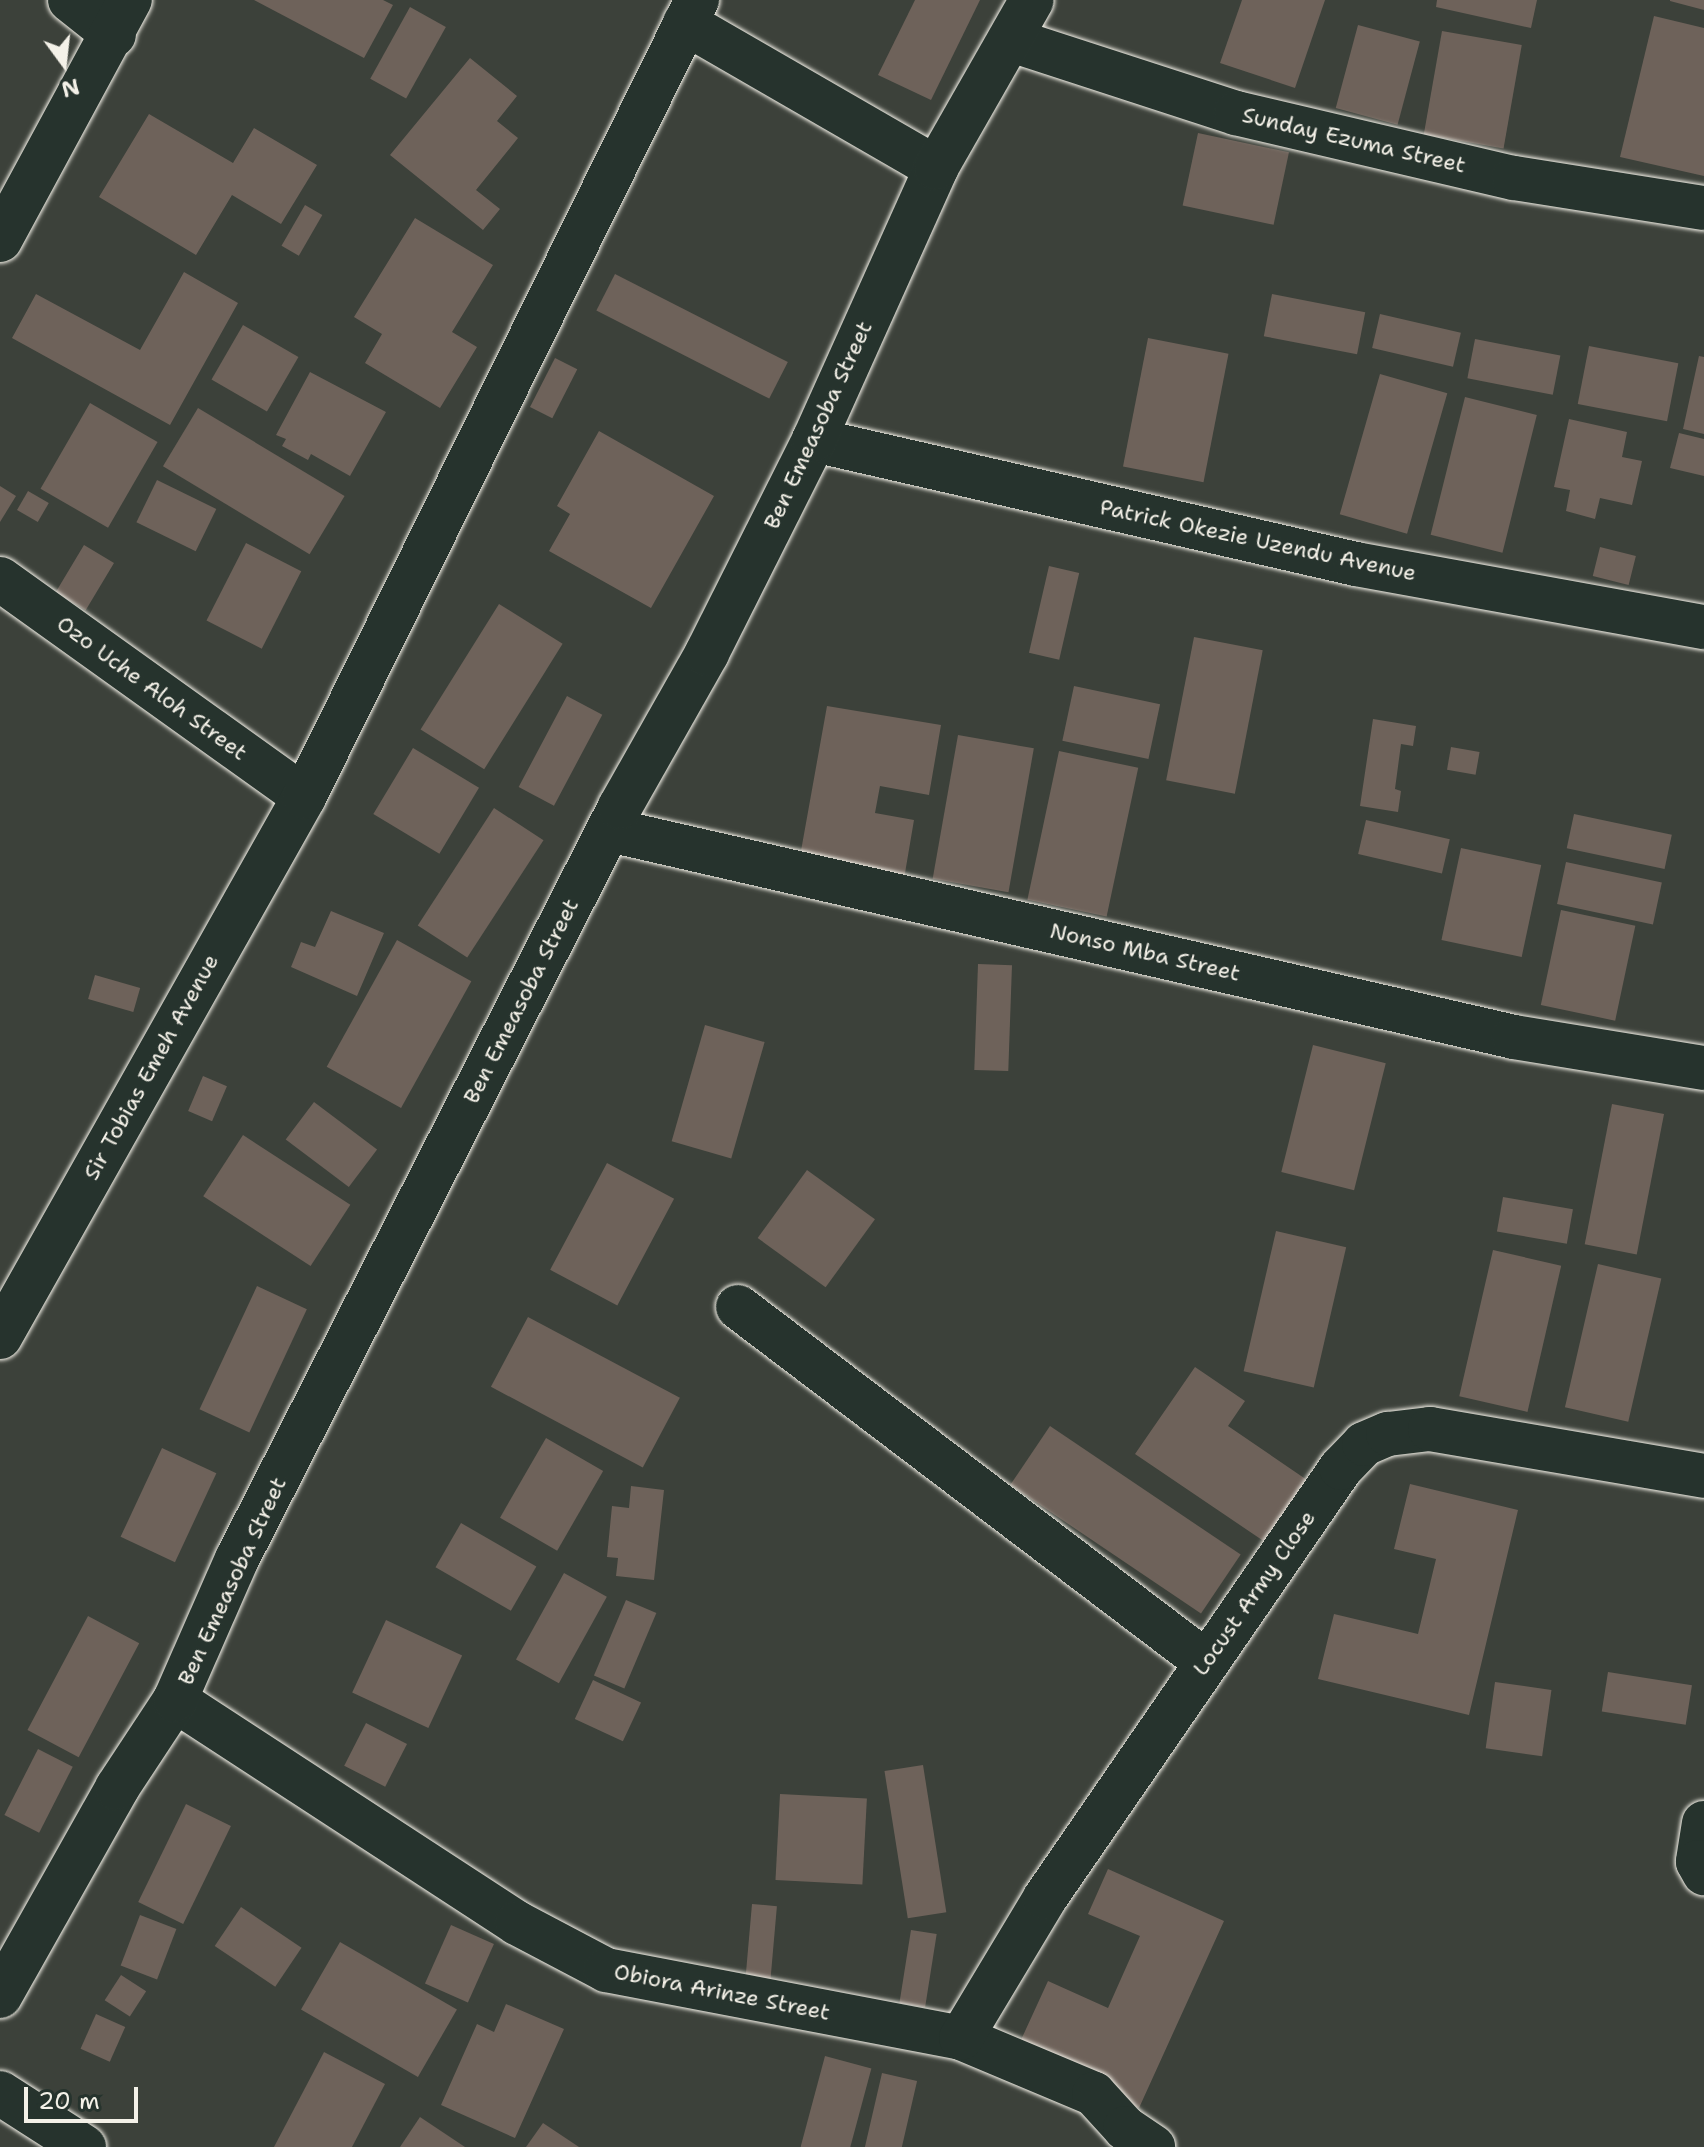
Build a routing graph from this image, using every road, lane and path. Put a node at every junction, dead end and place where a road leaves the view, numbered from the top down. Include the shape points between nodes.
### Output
1 (70, 0) edge
2 (1032, 0) edge
3 (691, 12) edge
4 (122, 17) edge
5 (1011, 40) junction
6 (936, 168) junction
7 (1704, 208) edge
8 (0, 240) edge
9 (814, 440) junction
10 (0, 579) edge
11 (1704, 627) edge
12 (304, 797) junction
13 (620, 807) junction
14 (1704, 1068) edge
15 (738, 1307) dead end
16 (5, 1315) edge
17 (1704, 1476) edge
18 (1206, 1662) junction
19 (175, 1700) junction
20 (1704, 1823) edge
21 (1704, 1873) edge
22 (0, 1996) edge
23 (961, 2038) junction
24 (0, 2093) edge
25 (1133, 2141) edge
26 (84, 2147) edge

1 - 4 street
2 - 5 street, Ben Emeasoba Street
3 - 6 street
3 - 12 street, Sir Tobias Emeh Avenue
4 - 8 street
5 - 6 street, Ben Emeasoba Street
5 - 7 street, Sunday Ezuma Street via 1236,113 1514,178
6 - 9 street, Ben Emeasoba Street
9 - 11 street, Patrick Okezie Uzendu Avenue via 1356,564
9 - 13 street, Ben Emeasoba Street via 707,653
10 - 12 street, Ozo Uche Aloh Street
12 - 16 street, Sir Tobias Emeh Avenue
13 - 14 street, Nonso Mba Street via 614,831 1514,1037
13 - 19 street, Ben Emeasoba Street via 237,1559
15 - 18 street
17 - 18 street, Locust Army Close via 1580,1458 1468,1433 1430,1429 1388,1434 1364,1444 1341,1468
18 - 23 street, Locust Army Close via 1045,1898
19 - 22 street, Ben Emeasoba Street via 117,1788
19 - 23 street, Obiora Arinze Street via 517,1923 606,1970
20 - 21 street via 1698,1862
23 - 25 street, Obiora Arinze Street via 1094,2094
24 - 26 street

